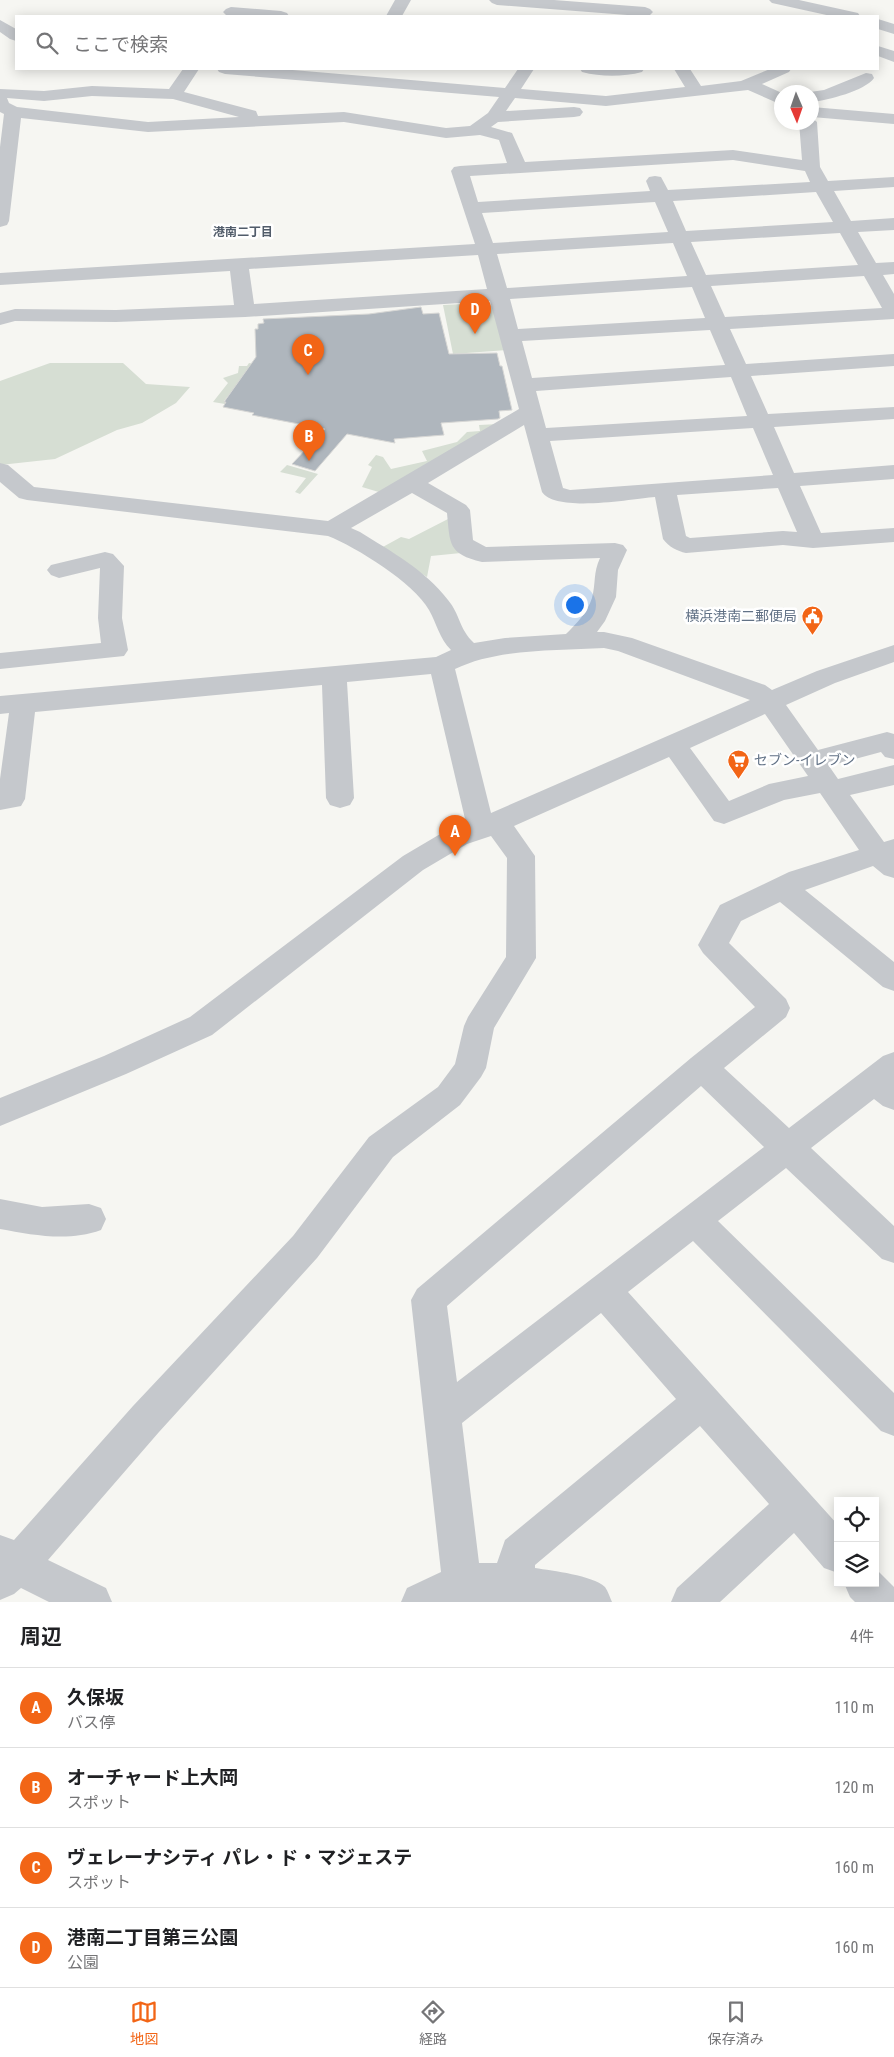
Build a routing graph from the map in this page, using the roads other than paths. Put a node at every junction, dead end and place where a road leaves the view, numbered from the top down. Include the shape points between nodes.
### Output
1 (403, 0) edge
2 (497, 0) edge
3 (777, 0) edge
4 (537, 7) edge
5 (646, 9) edge
6 (230, 10) edge
7 (272, 15) edge
8 (395, 15) edge
9 (847, 15) edge
10 (15, 23) edge
11 (0, 24) edge
12 (879, 24) edge
13 (894, 29) edge
14 (14, 44) edge
15 (879, 51) edge
16 (894, 56) edge
17 (190, 70) edge
18 (251, 70) edge
19 (525, 70) edge
20 (683, 70) edge
21 (781, 70) edge
22 (843, 71) dead end
23 (361, 74) edge
24 (748, 84) junction
25 (696, 91) junction
26 (0, 92) edge
27 (509, 93) junction
28 (174, 94) junction
29 (819, 95) edge
30 (774, 96) edge
31 (606, 101) junction
32 (7, 107) edge
33 (819, 113) edge
34 (494, 117) junction
35 (894, 119) edge
36 (276, 122) junction
37 (477, 129) junction
38 (809, 130) edge
39 (646, 161) junction
40 (811, 167) junction
41 (518, 168) junction
42 (894, 182) edge
43 (823, 187) junction
44 (662, 196) junction
45 (471, 208) junction
46 (0, 221) edge
47 (894, 224) edge
48 (846, 227) junction
49 (680, 237) junction
50 (486, 249) junction
51 (239, 264) junction
52 (894, 268) edge
53 (870, 269) junction
54 (0, 279) edge
55 (698, 280) junction
56 (63, 295) junction
57 (499, 295) junction
58 (245, 311) junction
59 (894, 312) edge
60 (0, 319) edge
61 (717, 324) junction
62 (510, 336) junction
63 (894, 360) edge
64 (738, 370) junction
65 (525, 385) junction
66 (532, 411) junction
67 (894, 413) edge
68 (760, 421) junction
69 (537, 435) junction
70 (0, 470) edge
71 (894, 472) edge
72 (787, 481) junction
73 (412, 483) junction
74 (665, 490) junction
75 (332, 529) junction
76 (894, 535) edge
77 (813, 541) junction
78 (59, 570) dead end
79 (574, 641) junction
80 (468, 652) junction
81 (893, 654) edge
82 (0, 661) edge
83 (441, 664) junction
84 (334, 675) junction
85 (770, 702) junction
86 (12, 705) edge
87 (674, 744) junction
88 (894, 750) edge
89 (894, 775) edge
90 (823, 777) junction
91 (340, 798) dead end
92 (0, 800) edge
93 (488, 825) junction
94 (888, 857) edge
95 (783, 888) junction
96 (894, 979) edge
97 (702, 1067) junction
98 (887, 1080) edge
99 (0, 1112) edge
100 (787, 1147) junction
101 (0, 1214) edge
102 (89, 1219) dead end
103 (694, 1220) junction
104 (894, 1248) edge
105 (603, 1290) junction
106 (702, 1401) junction
107 (444, 1415) junction
108 (894, 1418) edge
109 (795, 1506) junction
110 (834, 1550) edge
111 (6, 1567) edge
112 (462, 1584) junction
113 (511, 1584) junction
114 (868, 1587) edge
115 (92, 1602) edge
116 (421, 1602) edge
117 (592, 1602) edge
118 (691, 1602) edge
119 (881, 1602) edge

1 - 8 street
2 - 4 street
3 - 9 street
4 - 5 street
6 - 7 street
10 - 11 street
11 - 14 street
12 - 13 street
15 - 16 street
17 - 28 street
18 - 23 street
19 - 27 street
20 - 25 street
21 - 24 street
22 - 29 street via 866,78
23 - 27 street
24 - 25 street
24 - 30 street
25 - 31 street
26 - 28 street via 44,96 92,91
27 - 31 street
27 - 34 street
28 - 36 street
31 - 34 street via 571,113
32 - 36 street via 148,127
32 - 46 street
33 - 35 street
34 - 37 street
36 - 37 street via 344,117 446,133
37 - 41 street via 506,136
38 - 40 street
39 - 40 street via 733,155
39 - 41 street
39 - 44 street
40 - 43 street
41 - 45 street via 460,171
42 - 43 street
43 - 44 street
43 - 48 street
44 - 45 street
44 - 49 street
45 - 50 street
47 - 48 street
48 - 49 street
48 - 53 street
49 - 50 street
49 - 55 street
50 - 51 street
50 - 57 street
51 - 56 street
51 - 58 street
52 - 53 street
53 - 55 street
53 - 59 street
54 - 56 street
55 - 57 street
55 - 61 street
56 - 58 street via 116,316
56 - 60 street
57 - 58 street
57 - 62 street
59 - 61 street
61 - 62 street
61 - 64 street
62 - 65 street
63 - 64 street
64 - 65 street
64 - 68 street
65 - 66 street
66 - 69 street
66 - 73 street
67 - 68 street
68 - 69 street
68 - 72 street
69 - 74 street via 553,492 568,498
70 - 75 street via 27,493
71 - 72 street
72 - 74 street
72 - 77 street
73 - 75 street
73 - 79 street via 458,510 462,544 482,555 615,550 606,570 604,597 593,621
74 - 77 street via 675,540 686,546 784,538
75 - 80 street via 352,537 416,579 440,606 453,637
76 - 77 street
78 - 82 street via 105,559 112,566 110,618 115,650
79 - 80 street
79 - 85 street via 604,640 623,644 756,691
80 - 83 street
81 - 85 street via 826,677
83 - 84 street
83 - 93 street
84 - 86 street
84 - 91 street
85 - 87 street
85 - 90 street
86 - 92 street via 12,799
87 - 90 street via 724,814
87 - 93 street
88 - 90 street via 887,741
89 - 90 street
90 - 94 street
93 - 99 street via 458,837 413,863 201,1026
93 - 111 street via 521,856 521,958 479,1026 470,1068 449,1096 381,1147 305,1247
94 - 95 street
95 - 96 street
95 - 97 street via 730,912 713,945 775,1008
97 - 100 street
97 - 107 street via 429,1300
98 - 100 street
100 - 103 street
100 - 104 street
101 - 102 street via 42,1222
103 - 105 street
103 - 108 street
105 - 106 street
105 - 107 street
106 - 109 street
106 - 113 street via 519,1554
107 - 112 street
109 - 110 street
109 - 118 street
111 - 115 street
112 - 113 street
112 - 116 street
113 - 117 street
114 - 119 street

